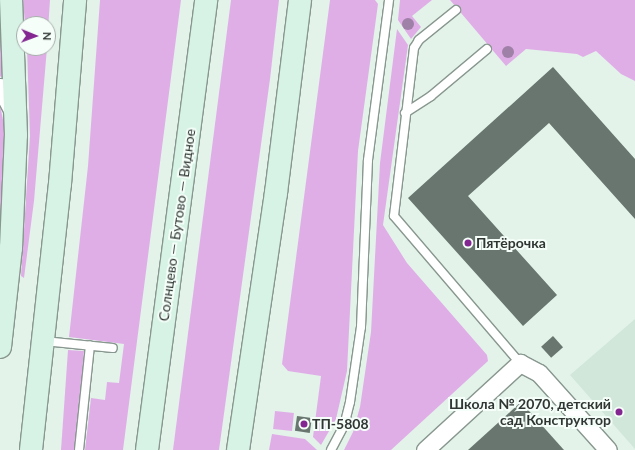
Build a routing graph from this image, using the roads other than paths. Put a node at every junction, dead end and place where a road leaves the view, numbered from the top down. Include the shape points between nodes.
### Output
1 (11, 0) edge
2 (75, 0) edge
3 (206, 0) edge
4 (300, 0) edge
5 (390, 0) edge
6 (456, 10) dead end
7 (487, 49) dead end
8 (0, 87) edge
9 (405, 113) junction
10 (16, 121) junction
11 (43, 340) junction
12 (90, 346) junction
13 (0, 347) edge
14 (113, 348) dead end
15 (520, 363) junction
16 (32, 450) edge
17 (79, 450) edge
18 (147, 450) edge
19 (238, 450) edge
20 (331, 450) edge
21 (425, 450) edge
22 (608, 450) edge

1 - 10 main road
2 - 11 main road via 60,184
3 - 18 main road, Солнцево — Бутово — Видное
4 - 19 main road via 277,186
5 - 20 lane via 368,160 361,327 350,402 344,426
6 - 9 lane via 419,40 414,48
7 - 9 lane via 431,96
8 - 10 street via 9,100
9 - 15 lane via 394,216
10 - 13 main road via 11,240
11 - 12 lane
11 - 16 main road
12 - 14 lane
12 - 17 lane
15 - 21 street
15 - 22 street via 540,373

